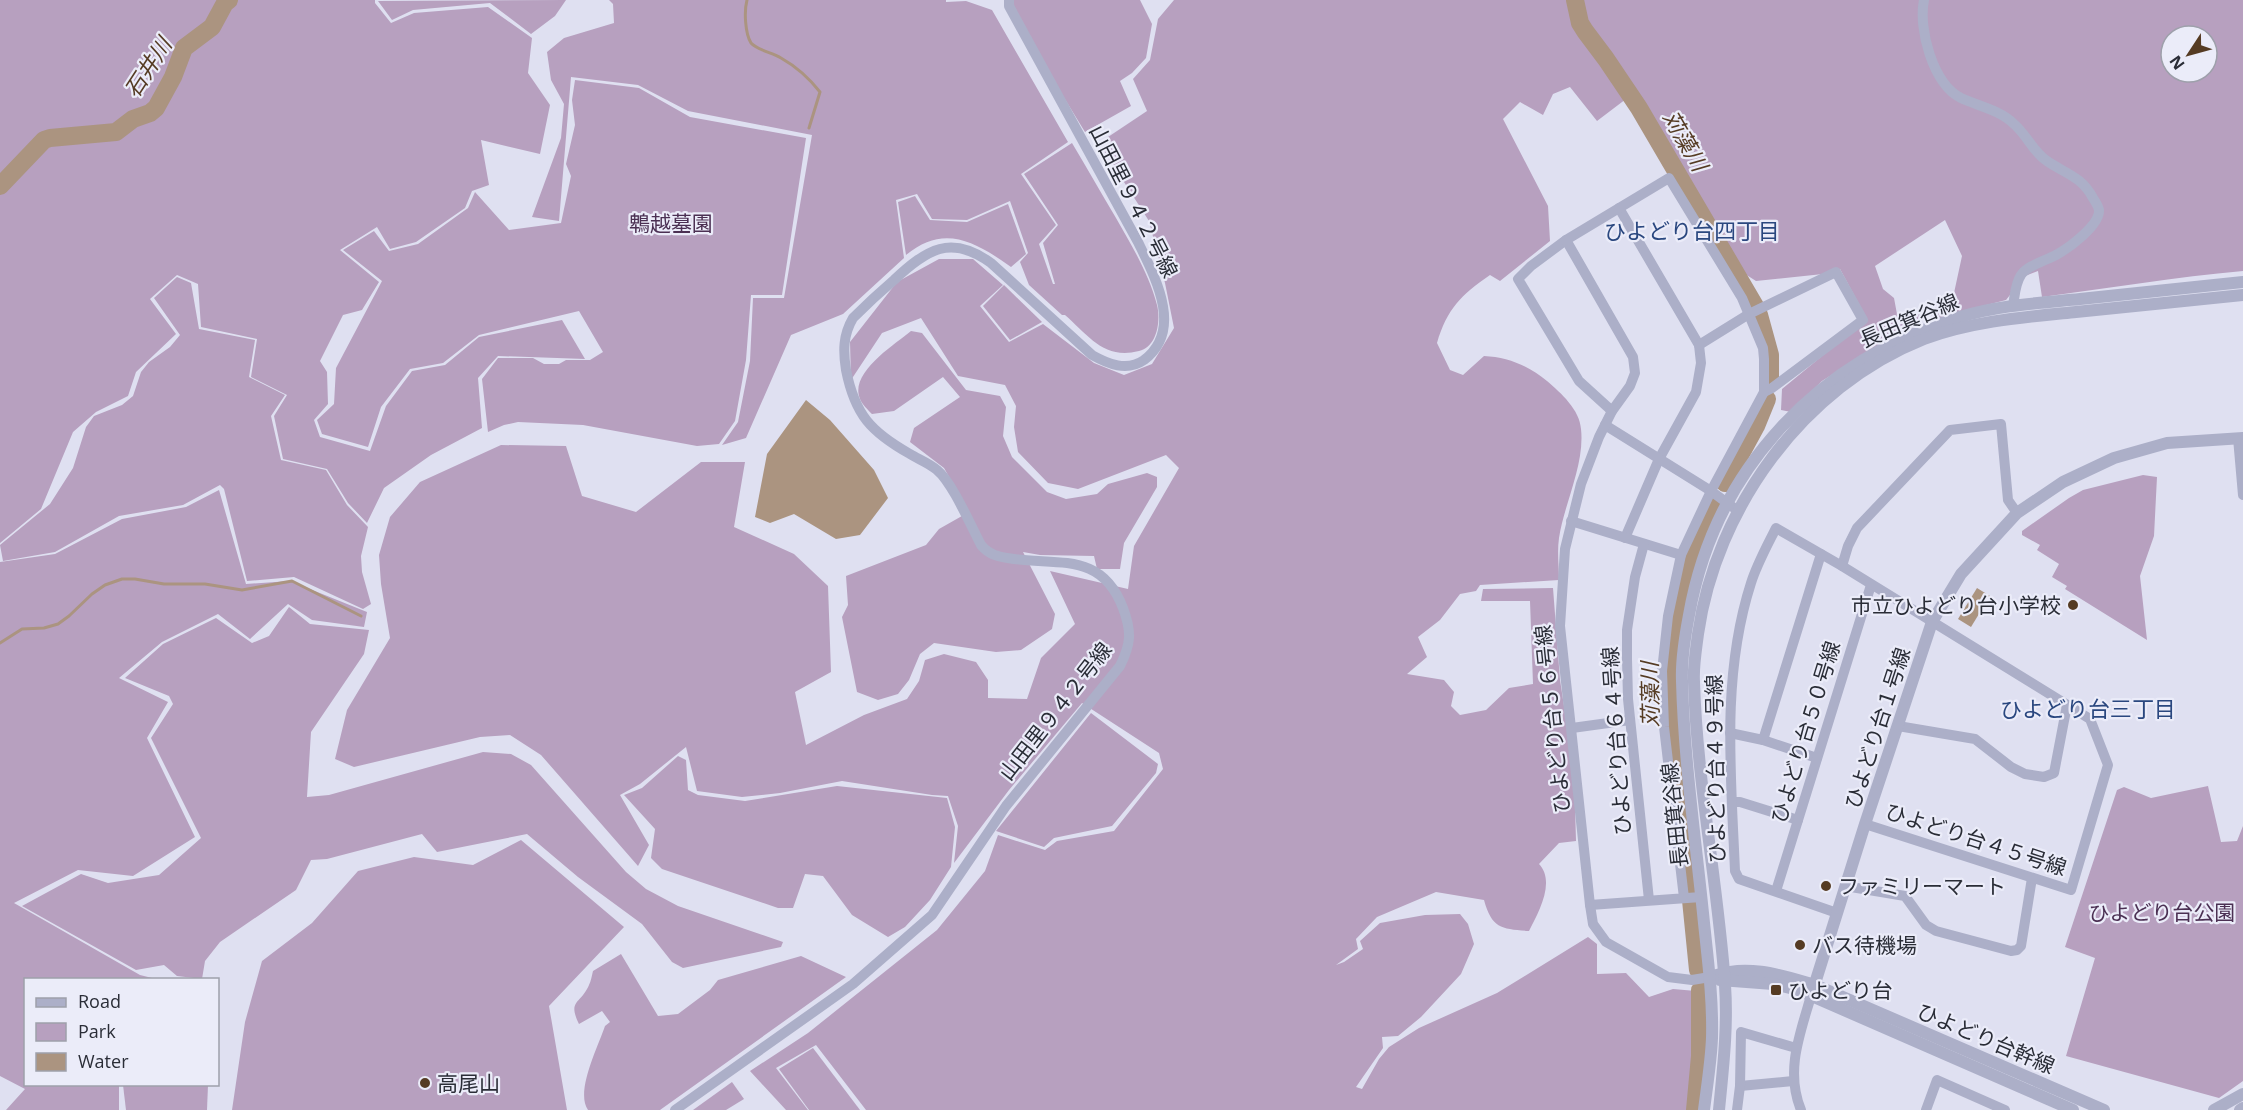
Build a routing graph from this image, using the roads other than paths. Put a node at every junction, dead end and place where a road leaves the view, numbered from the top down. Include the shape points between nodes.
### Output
1 (1009, 0) edge
2 (1924, 0) edge
3 (1619, 208) junction
4 (1566, 240) junction
5 (2243, 282) edge
6 (2243, 295) edge
7 (2013, 306) junction
8 (1749, 314) junction
9 (1699, 345) junction
10 (1764, 392) junction
11 (1612, 411) junction
12 (1605, 425) junction
13 (2240, 438) edge
14 (1659, 459) junction
15 (1711, 491) junction
16 (2243, 495) edge
17 (1732, 507) junction
18 (2017, 513) junction
19 (1571, 521) junction
20 (1625, 538) junction
21 (1644, 543) junction
22 (1821, 554) junction
23 (1681, 555) junction
24 (1842, 566) junction
25 (1871, 585) junction
26 (1932, 622) junction
27 (2067, 705) junction
28 (1630, 720) junction
29 (1898, 726) junction
30 (1572, 728) junction
31 (1730, 733) junction
32 (1763, 740) junction
33 (1817, 758) junction
34 (1732, 802) junction
35 (1798, 820) junction
36 (1865, 824) junction
37 (2032, 878) junction
38 (1845, 886) junction
39 (1776, 891) junction
40 (1684, 897) junction
41 (1701, 897) junction
42 (1649, 900) junction
43 (1590, 904) junction
44 (1837, 913) junction
45 (1710, 977) junction
46 (1724, 977) junction
47 (1813, 991) junction
48 (1796, 1048) junction
49 (1793, 1082) junction
50 (1740, 1086) junction
51 (2243, 1094) edge
52 (675, 1110) edge
53 (1704, 1110) edge
54 (1719, 1110) edge
55 (1737, 1110) edge
56 (1801, 1110) edge
57 (1926, 1110) edge
58 (2005, 1110) edge
59 (2073, 1110) edge
60 (2104, 1110) edge
61 (2214, 1110) edge

1 - 52 street, 山田里９４２号線 via 1156,280 1164,332 1156,348 1140,362 1125,366 1106,362 1092,355 978,254 939,248 914,261 853,318 847,327 845,362 851,393 868,423 890,442 938,470 987,552 1038,562 1073,562 1096,571 1122,605 1129,624 1130,646 1120,666 1006,806 932,915 853,984
2 - 7 street via 1929,54 1950,90 2014,123 2037,152 2086,185 2099,208 2098,218 2083,236 2023,272 2014,291
3 - 4 street
3 - 8 street via 1669,178
3 - 9 street
4 - 11 street, ひよどり台５６号線 via 1633,357 1635,373 1630,386
4 - 11 street via 1518,279 1579,381
5 - 7 street, 長田箕谷線
6 - 17 street, 長田箕谷線 via 2009,319 1925,339 1894,353 1823,402
7 - 17 street, 長田箕谷線 via 1962,316 1890,344 1853,365 1816,393 1767,442
8 - 9 street
8 - 10 street via 1763,348
8 - 10 street via 1836,272 1863,320
9 - 14 street via 1701,363 1696,392
10 - 15 street
11 - 12 street, ひよどり台５６号線
12 - 14 street
12 - 19 street, ひよどり台５６号線
13 - 16 street
13 - 18 street, ひよどり台１号線 via 2167,443 2114,458 2063,482
14 - 15 street
14 - 20 street
15 - 17 street
15 - 23 street
17 - 41 street, 長田箕谷線 via 1701,564 1684,640 1684,729
17 - 46 street, 長田箕谷線 via 1703,601 1694,677
18 - 24 street via 2008,500 2001,424 1950,430 1857,528
18 - 26 street, ひよどり台１号線 via 1961,574
19 - 20 street
19 - 30 street, ひよどり台５６号線 via 1565,549 1560,626
20 - 21 street
21 - 23 street
21 - 28 street, ひよどり台６４号線 via 1627,630
22 - 24 street, ひよどり台４９号線
22 - 31 street, ひよどり台４９号線 via 1776,528 1751,583 1740,624 1731,675
22 - 32 street
23 - 40 street via 1662,671 1664,727
24 - 25 street, ひよどり台４９号線
25 - 26 street, ひよどり台４９号線
25 - 33 street, ひよどり台５０号線
26 - 27 street, ひよどり台４５号線
26 - 29 street, ひよどり台１号線
27 - 29 street via 2054,774 2044,777 2011,767 1975,739
27 - 37 street, ひよどり台４５号線 via 2090,719 2108,765 2071,890
28 - 30 street
28 - 42 street, ひよどり台６４号線
29 - 36 street, ひよどり台１号線
30 - 43 street, ひよどり台５６号線
31 - 32 street
31 - 34 street, ひよどり台４９号線
32 - 33 street
33 - 35 street, ひよどり台５０号線
34 - 35 street
34 - 39 street, ひよどり台４９号線 via 1735,871 1739,879
35 - 39 street, ひよどり台５０号線
36 - 37 street, ひよどり台４５号線
36 - 38 street, ひよどり台１号線
37 - 38 street via 2021,946 2011,951 1936,931 1926,925 1905,896
38 - 44 street, ひよどり台１号線
39 - 44 street, ひよどり台４９号線
40 - 41 street
40 - 42 street
41 - 45 street, 長田箕谷線
42 - 43 street
43 - 45 street, ひよどり台５６号線 via 1593,924 1606,942 1668,977
44 - 47 street, ひよどり台１号線
45 - 46 street, ひよどり台幹線
45 - 53 street, 長田箕谷線 via 1712,1040
46 - 47 street, ひよどり台幹線
46 - 54 street, 長田箕谷線 via 1726,1042
47 - 48 street, ひよどり台１号線
47 - 59 street, ひよどり台幹線
47 - 60 street, ひよどり台幹線
48 - 49 street, ひよどり台１号線
48 - 50 street via 1741,1032
49 - 50 street
49 - 56 street, ひよどり台１号線
50 - 55 street
51 - 61 street
57 - 58 street via 1937,1080

